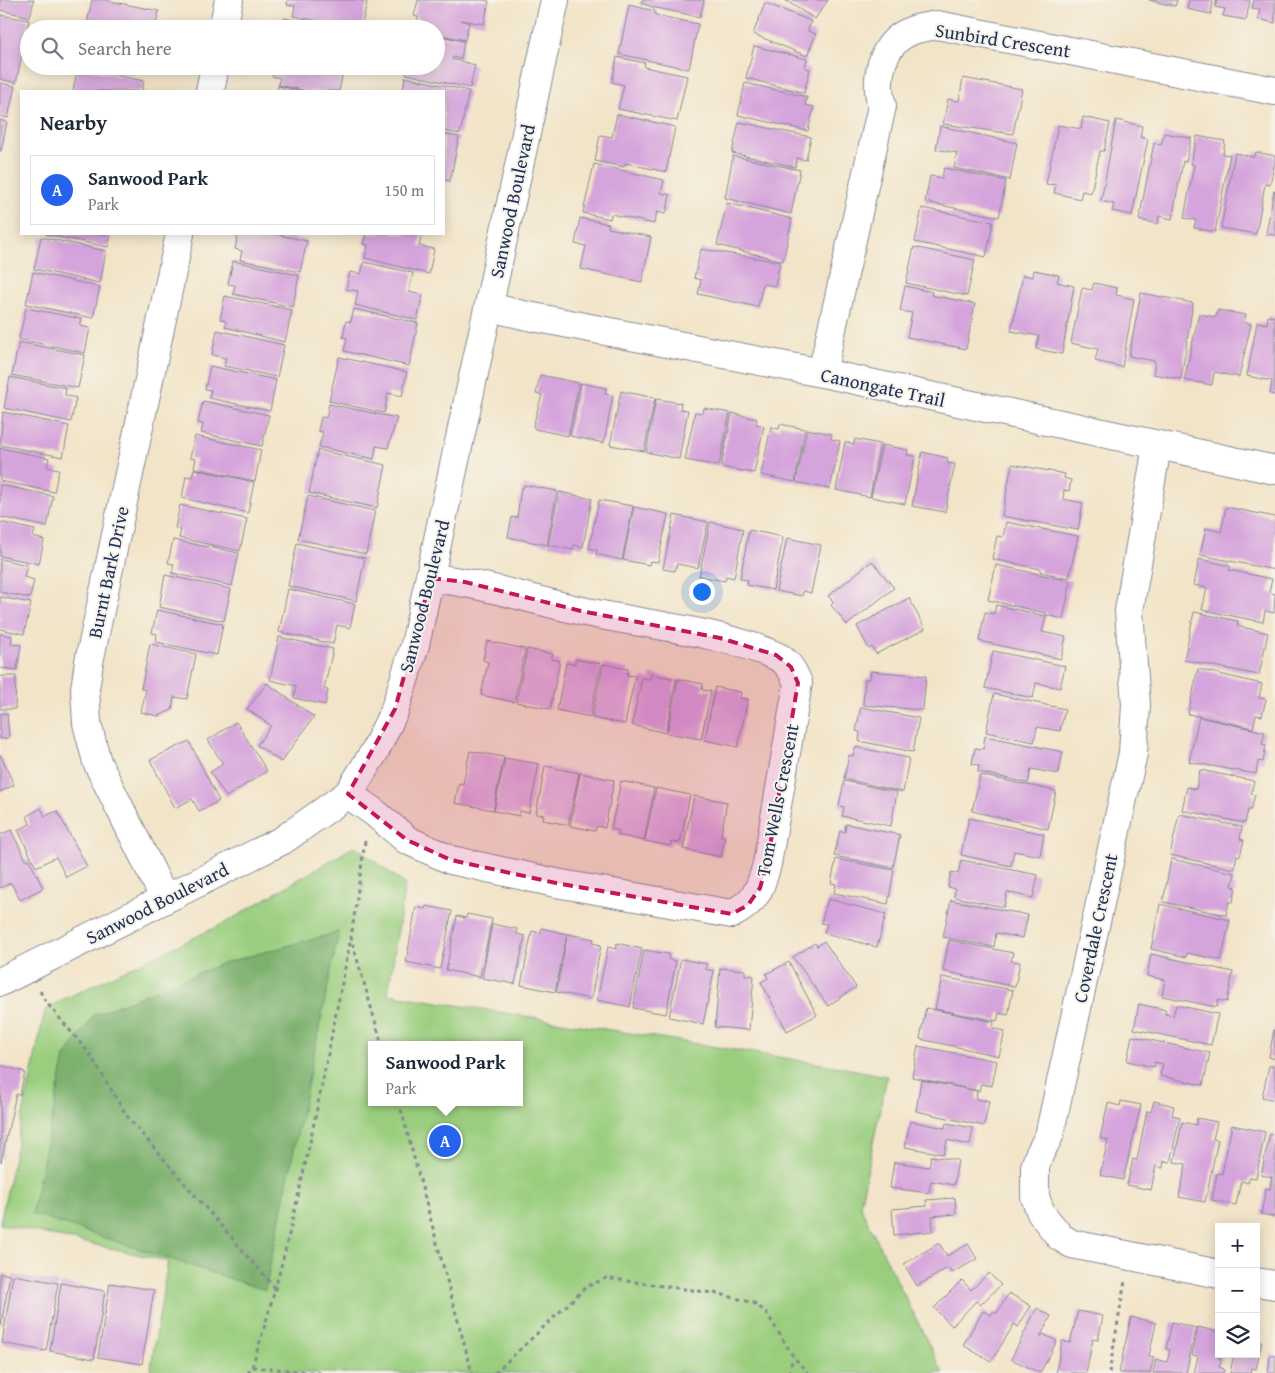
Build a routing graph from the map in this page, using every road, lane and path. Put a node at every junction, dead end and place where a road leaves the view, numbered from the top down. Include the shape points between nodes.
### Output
1 (230, 0) edge
2 (555, 0) edge
3 (225, 20) edge
4 (213, 75) edge
5 (210, 90) edge
6 (1275, 91) edge
7 (180, 235) edge
8 (490, 307) junction
9 (822, 373) junction
10 (1157, 446) junction
11 (1275, 470) edge
12 (431, 578) junction
13 (348, 794) junction
14 (365, 842) dead end
15 (165, 899) junction
16 (351, 938) junction
17 (28, 968) junction
18 (0, 982) edge
19 (381, 1041) edge
20 (400, 1106) edge
21 (1129, 1255) junction
22 (1215, 1273) edge
23 (1260, 1283) edge
24 (1275, 1285) edge
25 (275, 1288) junction
26 (793, 1356) junction
27 (252, 1367) junction
28 (248, 1373) edge
29 (322, 1373) edge
30 (472, 1373) edge
31 (495, 1373) edge
32 (789, 1373) edge
33 (808, 1373) edge
34 (1109, 1373) edge

1 - 3 street
2 - 8 street, Sanwood Boulevard
4 - 5 street
6 - 9 street, Sunbird Crescent via 937,25 911,31 898,39 888,50 878,76 882,106
7 - 15 street, Burnt Bark Drive via 91,652 86,689 87,723 97,762
8 - 9 street, Canongate Trail
8 - 12 street, Sanwood Boulevard
9 - 10 street, Canongate Trail
10 - 11 street, Canongate Trail
10 - 21 street, Coverdale Crescent via 1128,611 1136,705 1133,753 1049,1136 1039,1155 1034,1180 1041,1214 1060,1237 1072,1244
12 - 13 street, Sanwood Boulevard via 395,708 375,751
12 - 13 street, Tom Wells Crescent via 465,582 581,611 720,638 776,655 791,667 798,683 767,864 760,888 748,905 732,914 556,883 451,860 407,840
13 - 15 street, Sanwood Boulevard via 283,840
14 - 16 path
15 - 17 street, Sanwood Boulevard
16 - 19 path
16 - 25 path via 293,1220
17 - 18 street, Sanwood Boulevard
17 - 25 path via 46,1002 89,1053 129,1118
20 - 30 path
21 - 22 street, Coverdale Crescent
21 - 34 path
23 - 24 street
25 - 27 path
26 - 31 path via 766,1312 754,1303 720,1294 606,1278 586,1287
26 - 32 path
26 - 33 path
27 - 28 path
27 - 29 path

